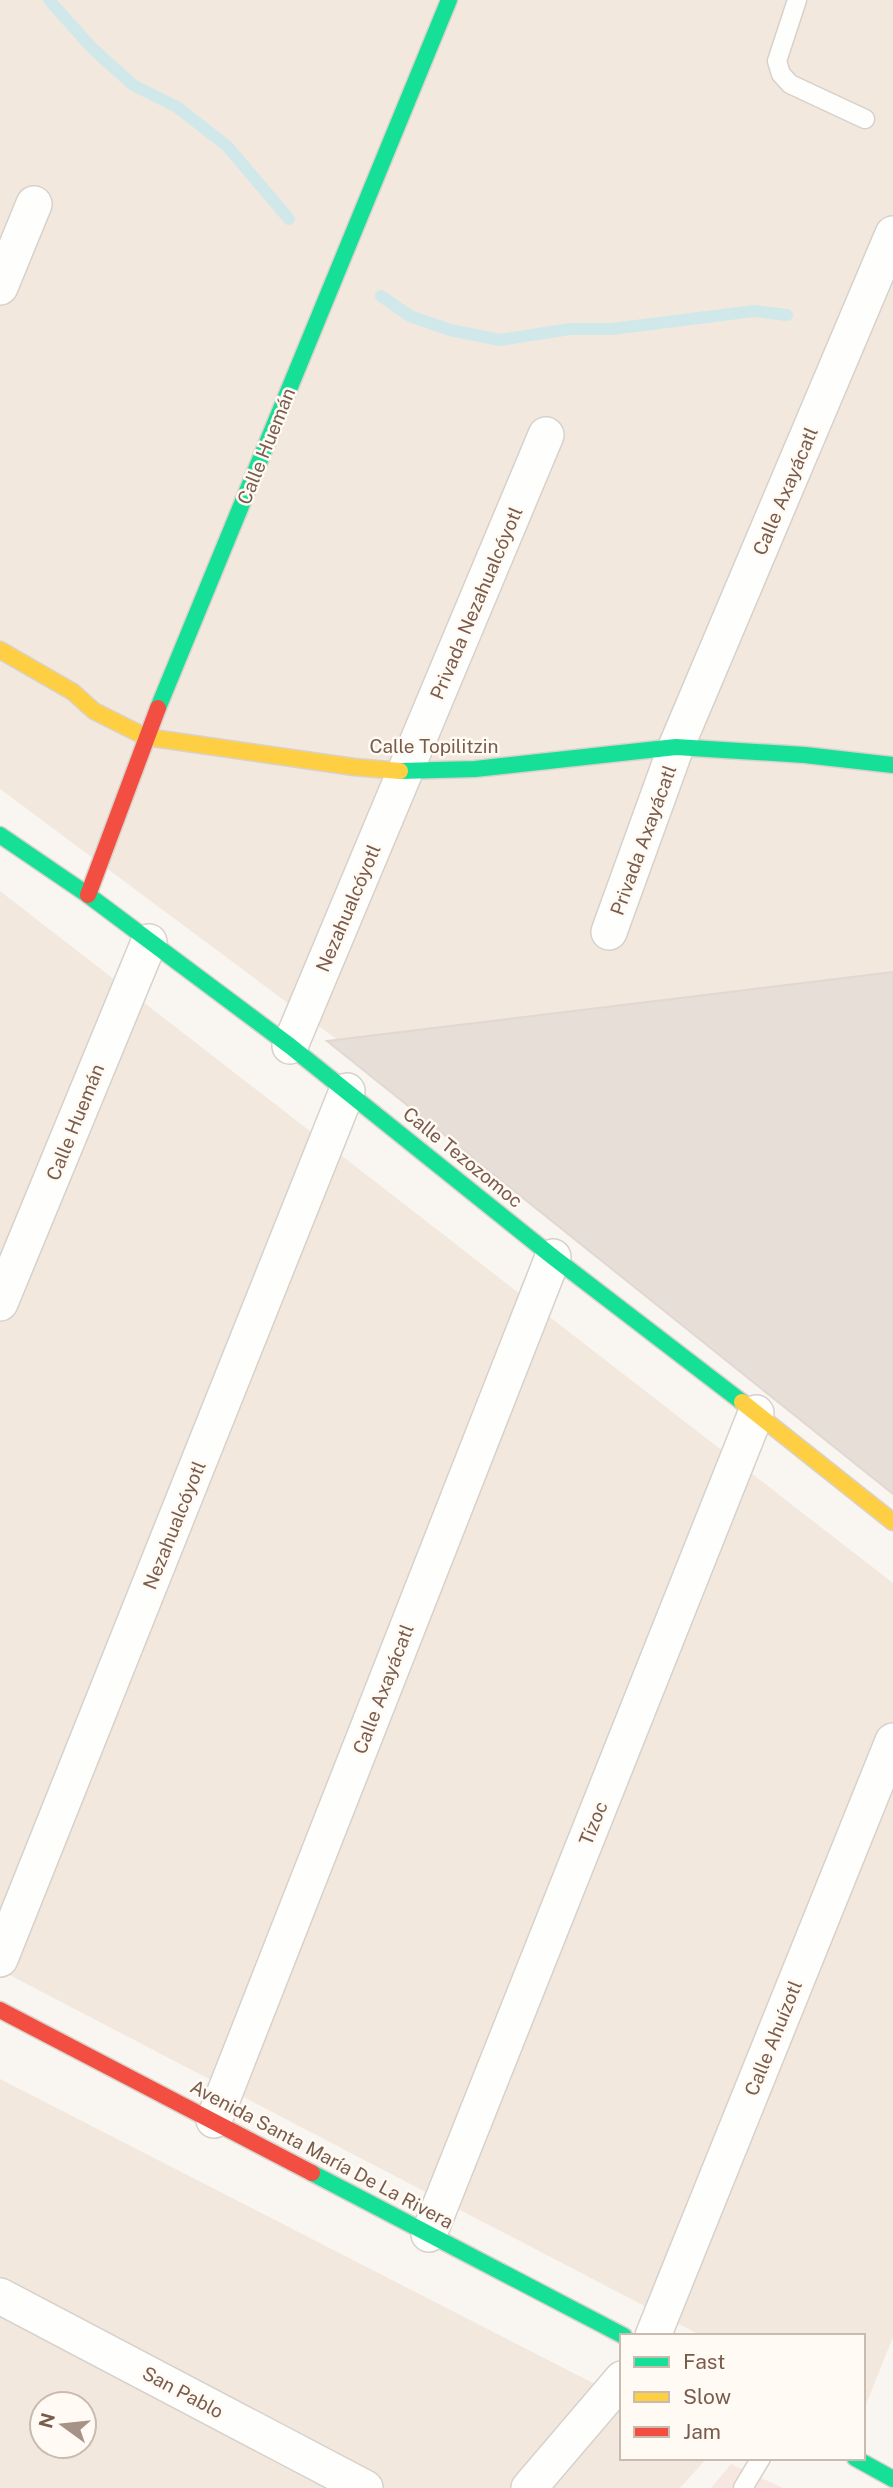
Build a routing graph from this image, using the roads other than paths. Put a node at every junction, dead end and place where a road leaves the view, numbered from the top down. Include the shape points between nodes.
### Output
1 (449, 0) edge
2 (797, 0) edge
3 (865, 119) dead end
4 (34, 204) dead end
5 (893, 234) edge
6 (0, 287) edge
7 (546, 435) dead end
8 (0, 650) edge
9 (146, 737) junction
10 (676, 747) junction
11 (893, 765) edge
12 (405, 771) junction
13 (0, 835) edge
14 (88, 895) junction
15 (609, 932) dead end
16 (149, 942) junction
17 (290, 1046) junction
18 (347, 1091) junction
19 (553, 1257) junction
20 (0, 1303) edge
21 (756, 1413) junction
22 (893, 1522) edge
23 (893, 1741) edge
24 (0, 1959) edge
25 (0, 2010) edge
26 (214, 2120) junction
27 (429, 2234) junction
28 (0, 2296) edge
29 (620, 2334) edge
30 (654, 2334) edge
31 (620, 2381) edge
32 (760, 2460) edge
33 (859, 2460) edge
34 (893, 2479) edge
35 (365, 2488) edge
36 (529, 2488) edge
37 (743, 2488) edge

1 - 9 street, Calle Huemán
2 - 3 lane via 777,61 781,74 790,84
4 - 6 street
5 - 10 street, Calle Axayácatl
7 - 12 street, Privada Nezahualcóyotl
8 - 9 street, Calle Topilitzin via 73,692 94,711
9 - 12 street, Calle Topilitzin
9 - 14 street, Calle Huemán
10 - 11 street, Calle Topilitzin
10 - 12 street, Calle Topilitzin via 475,769
10 - 15 street, Privada Axayácatl
12 - 17 street, Nezahualcóyotl
13 - 14 street, Calle Tezozomoc
14 - 16 street, Calle Tezozomoc
16 - 17 street, Calle Tezozomoc
16 - 20 street, Calle Huemán
17 - 18 street, Calle Tezozomoc
18 - 19 street, Calle Tezozomoc
18 - 24 street, Nezahualcóyotl
19 - 21 street, Calle Tezozomoc
19 - 26 street, Calle Axayácatl
21 - 22 street, Calle Tezozomoc
21 - 27 street, Tízoc
23 - 30 street, Calle Ahuízotl
25 - 26 street, Avenida Santa María De La Rivera
26 - 27 street, Avenida Santa María De La Rivera
27 - 29 street, Avenida Santa María De La Rivera
28 - 35 street, San Pablo
31 - 36 street
32 - 37 lane
33 - 34 street

